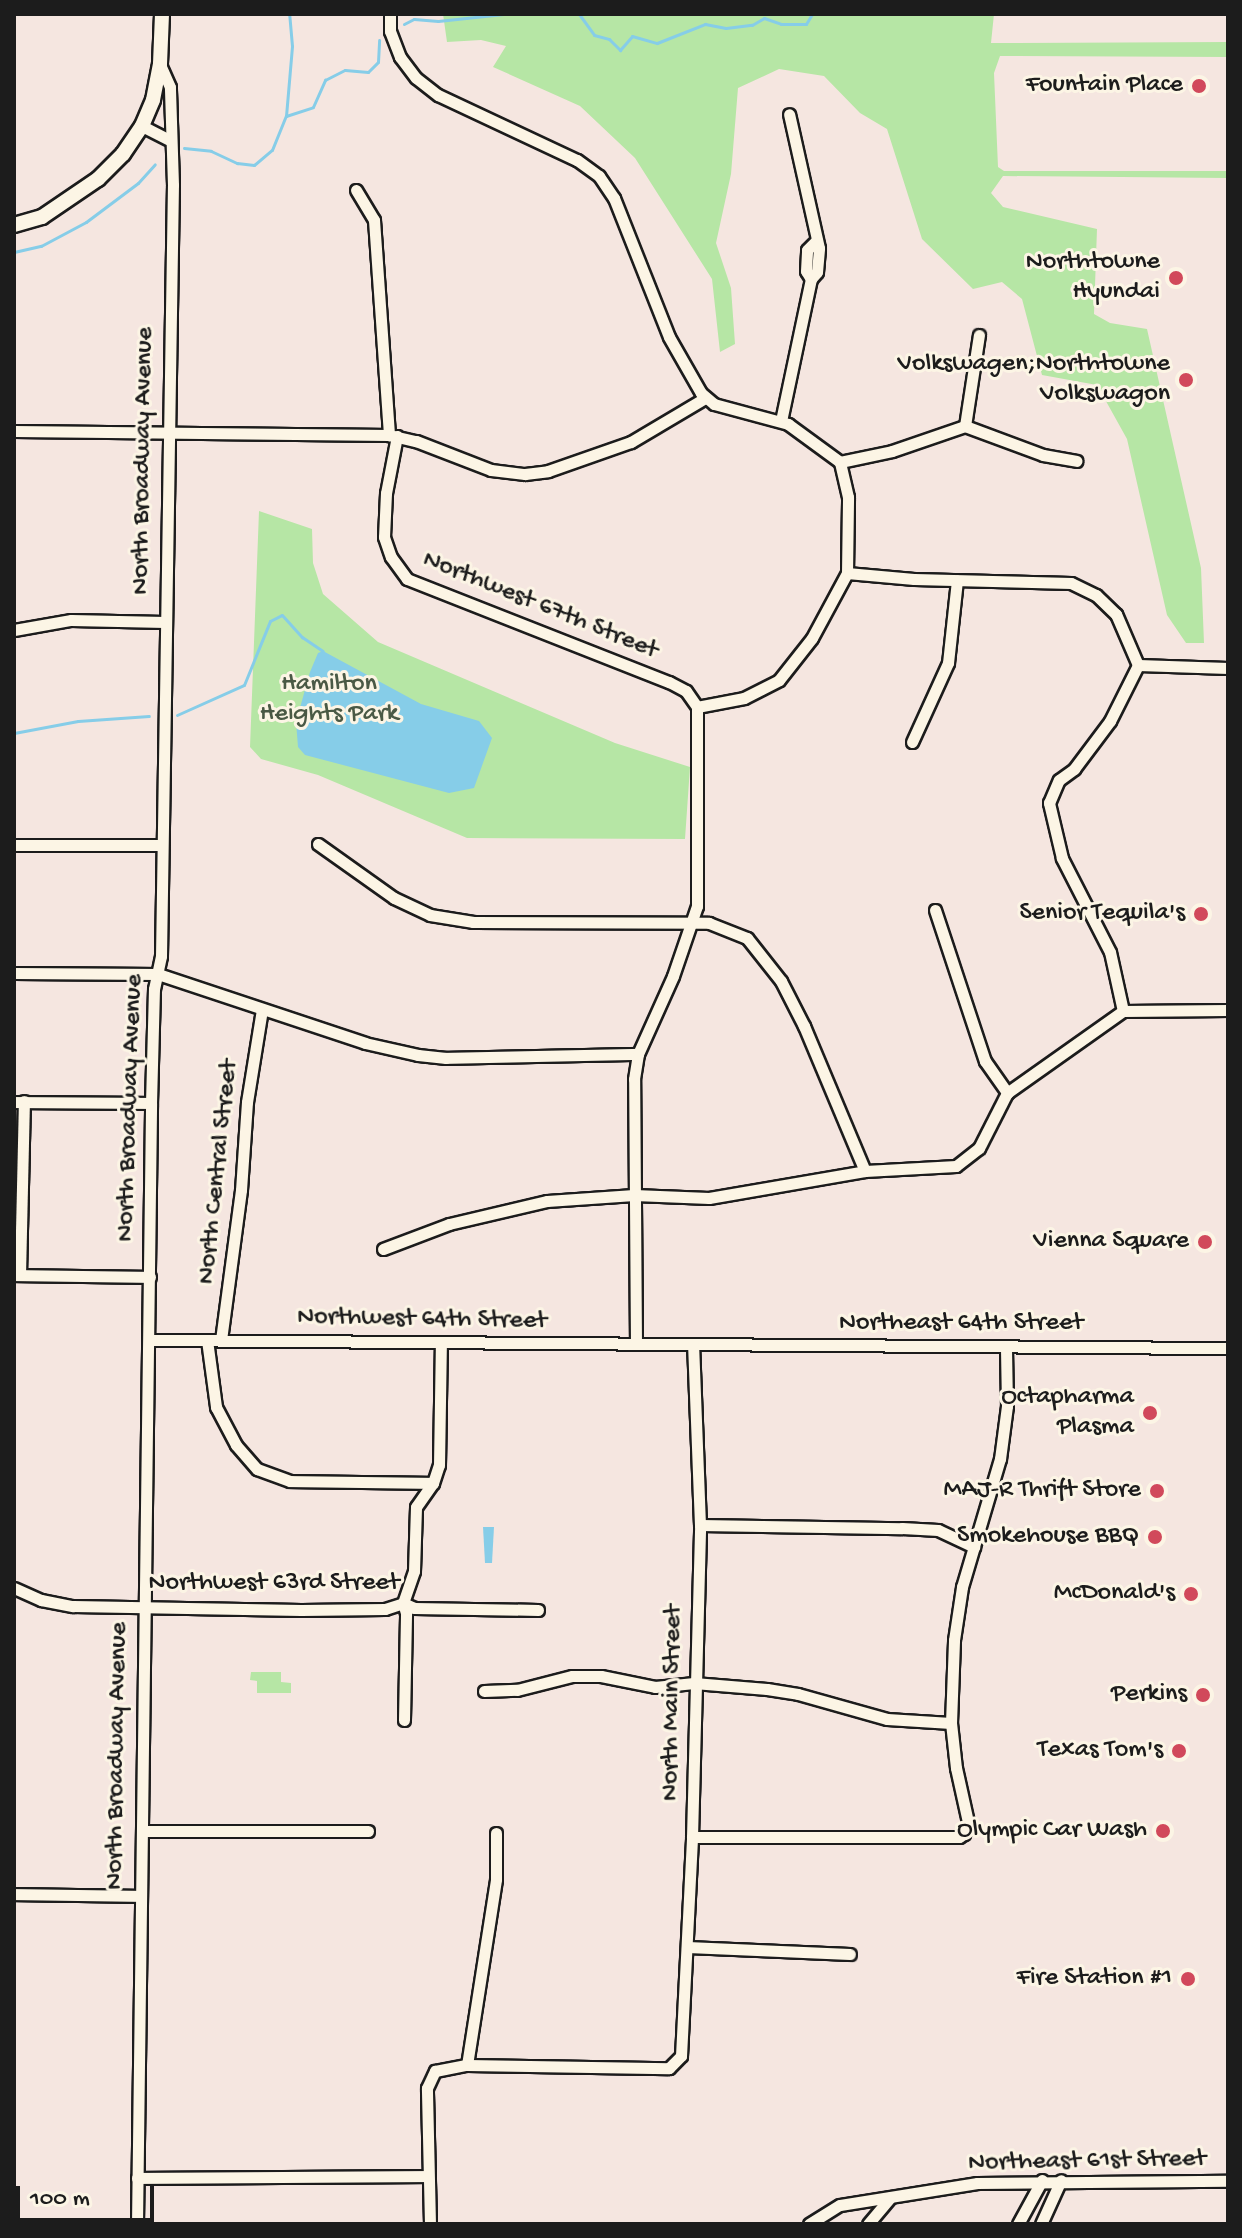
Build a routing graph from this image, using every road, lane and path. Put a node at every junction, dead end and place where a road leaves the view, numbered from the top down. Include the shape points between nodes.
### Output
1 (162, 14) edge
2 (390, 14) edge
3 (160, 64) junction
4 (789, 114) dead end
5 (142, 126) junction
6 (170, 140) junction
7 (356, 190) dead end
8 (14, 225) edge
9 (979, 335) dead end
10 (705, 398) junction
11 (781, 421) junction
12 (965, 426) junction
13 (14, 431) edge
14 (169, 436) junction
15 (393, 436) junction
16 (1076, 461) dead end
17 (840, 462) junction
18 (847, 573) junction
19 (957, 580) junction
20 (165, 622) junction
21 (14, 630) edge
22 (1138, 665) junction
23 (1228, 668) edge
24 (697, 707) junction
25 (912, 742) dead end
26 (318, 844) dead end
27 (14, 845) edge
28 (162, 845) junction
29 (935, 910) dead end
30 (693, 922) junction
31 (14, 973) edge
32 (158, 974) junction
33 (262, 1009) junction
34 (1228, 1010) edge
35 (1123, 1011) junction
36 (638, 1054) junction
37 (1007, 1093) junction
38 (19, 1102) edge
39 (151, 1103) junction
40 (865, 1171) junction
41 (634, 1195) junction
42 (383, 1249) dead end
43 (17, 1275) edge
44 (150, 1277) junction
45 (150, 1340) junction
46 (207, 1340) junction
47 (221, 1340) junction
48 (441, 1342) junction
49 (636, 1344) junction
50 (693, 1344) junction
51 (1006, 1347) junction
52 (1228, 1348) edge
53 (433, 1483) junction
54 (700, 1525) junction
55 (974, 1547) junction
56 (14, 1588) edge
57 (403, 1603) junction
58 (144, 1606) junction
59 (538, 1610) dead end
60 (694, 1683) junction
61 (484, 1691) dead end
62 (404, 1720) dead end
63 (951, 1723) junction
64 (144, 1831) junction
65 (368, 1831) dead end
66 (496, 1833) dead end
67 (692, 1837) junction
68 (14, 1894) edge
69 (141, 1896) junction
70 (687, 1947) junction
71 (850, 1954) dead end
72 (467, 2065) junction
73 (428, 2176) junction
74 (137, 2178) junction
75 (1042, 2180) junction
76 (1061, 2180) junction
77 (1228, 2181) edge
78 (892, 2197) junction
79 (137, 2224) edge
80 (430, 2224) edge
81 (809, 2224) edge
82 (868, 2224) edge
83 (1018, 2224) edge
84 (1041, 2224) edge

1 - 3 main road
2 - 10 street via 400,57 416,78 438,95 577,160 599,176 614,198 669,337
3 - 5 main road
3 - 6 street, North Broadway Avenue via 170,87
4 - 11 street via 819,248
5 - 6 street
5 - 8 main road via 98,179 42,217
6 - 14 street, North Broadway Avenue
7 - 15 street, Northwest 67th Street via 374,220
9 - 12 street
10 - 11 street
10 - 15 street via 631,442 537,473 491,470
11 - 17 street
12 - 16 street via 1043,455
12 - 17 street
13 - 14 street
14 - 15 street
14 - 20 street, North Broadway Avenue
15 - 24 street, Northwest 67th Street via 384,537 407,579 675,684
17 - 18 street via 848,497
18 - 19 street
18 - 24 street via 812,638 779,680 744,698
19 - 22 street via 1071,583 1084,588 1116,614
19 - 25 street via 948,663
20 - 21 street via 71,620
20 - 28 street, North Broadway Avenue
22 - 23 street
22 - 35 street via 1110,721 1074,769 1059,780 1049,803 1062,858 1110,952
24 - 30 street via 699,878
26 - 30 street via 394,898 430,915 473,922
27 - 28 street
28 - 32 street, North Broadway Avenue
29 - 37 street via 985,1061
30 - 36 street
30 - 40 street via 747,938 781,981
31 - 32 street
32 - 33 street
32 - 39 street, North Broadway Avenue
33 - 36 street via 418,1055
33 - 47 street, North Central Street
34 - 35 street
35 - 37 street
36 - 41 street
37 - 40 street via 967,1161
38 - 39 street
38 - 43 street
39 - 44 street, North Broadway Avenue
40 - 41 street via 709,1198
41 - 42 street via 517,1206
41 - 49 street
43 - 44 street
44 - 45 street, North Broadway Avenue
45 - 46 street, Northwest 64th Street
45 - 58 street, North Broadway Avenue
46 - 47 street, Northwest 64th Street
46 - 53 street via 216,1407 236,1445 257,1469 290,1481
47 - 48 street, Northwest 64th Street
48 - 49 street, Northwest 64th Street
48 - 53 street via 439,1454
49 - 50 street, Northwest 64th Street
50 - 51 street, Northeast 64th Street
50 - 54 street, North Main Street
51 - 52 street, Northeast 64th Street
51 - 55 street via 1004,1433
53 - 57 street via 416,1507 414,1571
54 - 55 street via 926,1529
54 - 60 street, North Main Street
55 - 63 street via 956,1618
56 - 58 street, Northwest 63rd Street via 57,1604
57 - 58 street, Northwest 63rd Street via 385,1609
57 - 59 street, Northwest 63rd Street via 414,1608
57 - 62 street
58 - 64 street, North Broadway Avenue
60 - 61 street via 655,1687 587,1676
60 - 63 street via 798,1694 887,1719
60 - 67 street, North Main Street
63 - 67 street via 967,1828 959,1837
64 - 65 street
64 - 69 street, North Broadway Avenue
66 - 72 street via 496,1879
67 - 70 street, North Main Street
68 - 69 street
69 - 74 street, North Broadway Avenue
70 - 71 street
70 - 72 street, North Main Street via 678,2062 669,2068
72 - 73 street via 435,2071 428,2082
73 - 74 street
73 - 80 street
74 - 79 street, North Broadway Avenue
75 - 76 street, Northeast 61st Street
75 - 78 street, Northeast 61st Street via 977,2183
75 - 83 street
76 - 77 street, Northeast 61st Street
76 - 84 street
78 - 81 street, Northeast 61st Street via 840,2205
78 - 82 street

